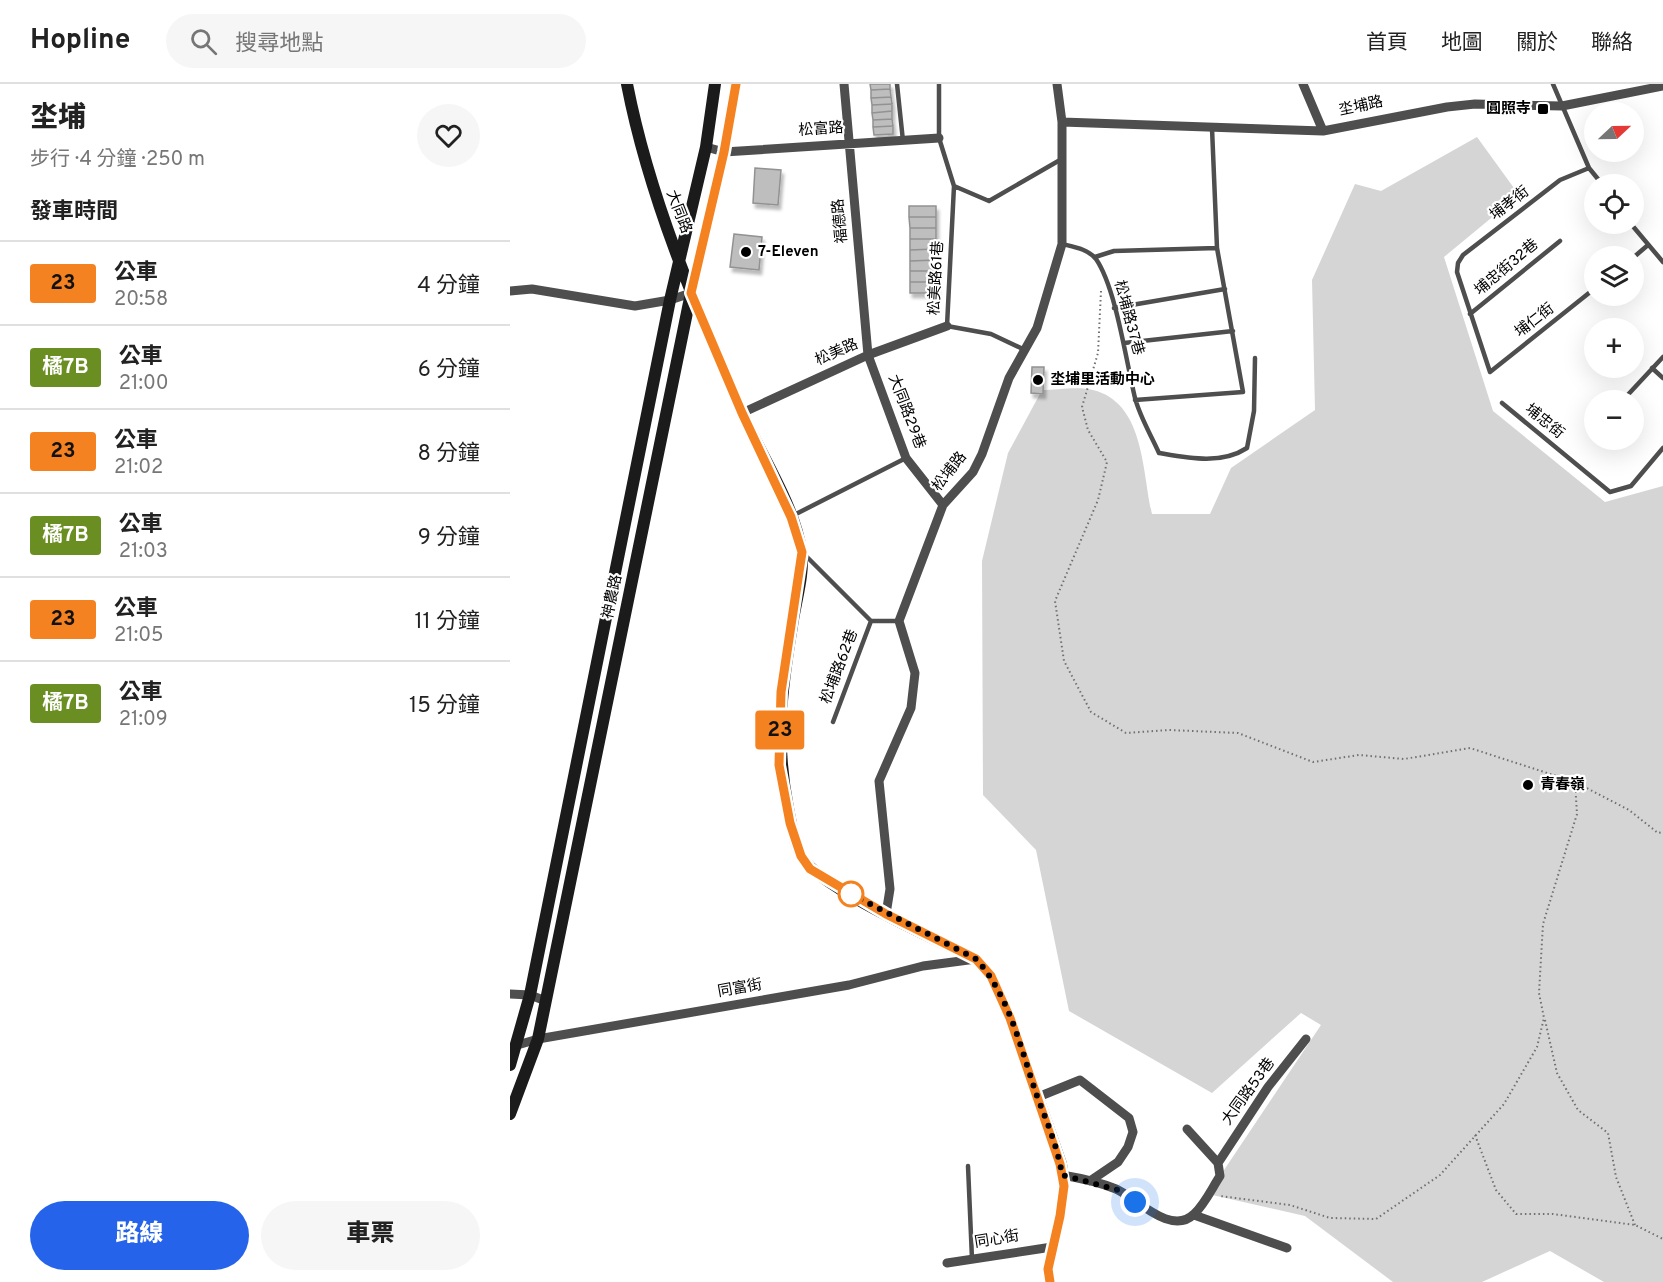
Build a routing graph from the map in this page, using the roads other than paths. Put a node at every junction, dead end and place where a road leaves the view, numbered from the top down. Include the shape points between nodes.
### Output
1 (627, 84) edge
2 (715, 84) edge
3 (736, 84) edge
4 (844, 84) edge
5 (897, 84) edge
6 (939, 84) edge
7 (1057, 84) edge
8 (1303, 84) edge
9 (1553, 84) edge
10 (1663, 86) edge
11 (1630, 88) edge
12 (1562, 106) junction
13 (1062, 122) junction
14 (1212, 128) junction
15 (1323, 131) junction
16 (939, 138) junction
17 (903, 141) junction
18 (849, 143) junction
19 (706, 147) junction
20 (724, 152) junction
21 (1060, 160) junction
22 (1589, 168) junction
23 (1594, 174) edge
24 (954, 186) junction
25 (1639, 234) edge
26 (1560, 241) dead end
27 (1062, 244) junction
28 (1648, 245) junction
29 (1217, 248) junction
30 (1644, 248) edge
31 (679, 257) junction
32 (1095, 257) junction
33 (1663, 262) edge
34 (1225, 290) junction
35 (510, 291) edge
36 (691, 293) junction
37 (1584, 297) edge
38 (670, 300) junction
39 (1114, 308) junction
40 (1470, 314) junction
41 (947, 326) junction
42 (1233, 331) junction
43 (1124, 344) junction
44 (1023, 349) junction
45 (868, 355) junction
46 (1663, 357) edge
47 (1255, 358) dead end
48 (1652, 368) junction
49 (1663, 378) edge
50 (1632, 390) edge
51 (1136, 400) junction
52 (1502, 403) dead end
53 (742, 413) junction
54 (1663, 448) edge
55 (906, 458) junction
56 (943, 506) junction
57 (791, 517) junction
58 (802, 552) junction
59 (871, 621) junction
60 (899, 621) junction
61 (833, 722) dead end
62 (886, 914) junction
63 (976, 959) junction
64 (510, 994) edge
65 (530, 995) junction
66 (546, 1001) junction
67 (538, 1039) junction
68 (1306, 1039) dead end
69 (513, 1046) edge
70 (510, 1065) edge
71 (1038, 1097) junction
72 (510, 1114) edge
73 (1187, 1129) dead end
74 (1218, 1163) junction
75 (968, 1166) dead end
76 (1062, 1175) junction
77 (1089, 1181) junction
78 (1194, 1215) junction
79 (1052, 1247) junction
80 (1287, 1248) dead end
81 (972, 1260) junction
82 (947, 1263) dead end
83 (1050, 1282) edge

1 - 31 street, 大同路 via 649,176
2 - 19 street, 神農路
3 - 20 street, 神農路
4 - 18 street, 福德路
5 - 17 lane
6 - 16 lane
7 - 13 street, 松埔路
8 - 15 street
9 - 12 lane
10 - 11 street, 坔埔路
11 - 12 street, 坔埔路
12 - 15 street, 坔埔路 via 1456,106
12 - 22 lane
13 - 14 street, 坔埔路
13 - 21 street, 松埔路
14 - 15 street, 坔埔路
14 - 29 lane
16 - 17 street, 松富路
16 - 24 lane
17 - 18 street, 松富路
18 - 20 street, 松富路
18 - 45 street, 福德路
19 - 20 street, 松富路
19 - 31 street, 神農路
20 - 36 street, 神農路
21 - 24 lane via 989,201
21 - 27 street, 松埔路
22 - 23 lane
22 - 40 lane, 埔孝街 via 1560,180 1463,255 1457,272
24 - 41 lane, 松美路61巷
25 - 28 lane
26 - 40 lane, 埔忠街32巷
27 - 32 lane
27 - 44 street, 松埔路 via 1037,328
28 - 30 lane
28 - 33 lane
29 - 32 lane via 1114,251
29 - 34 lane
31 - 36 street, 大同路
31 - 38 street, 神農路
32 - 39 lane, 松埔路37巷
34 - 39 lane
34 - 42 lane
35 - 38 street via 532,289 635,306
36 - 38 street
36 - 53 street, 大同路
36 - 66 street, 神農路
37 - 40 lane, 埔仁街 via 1490,372
38 - 65 street, 神農路
39 - 43 lane, 松埔路37巷
41 - 44 lane, 松美路61巷 via 991,334
41 - 45 street, 松美路
42 - 43 lane
42 - 51 lane via 1243,392
43 - 51 lane, 松埔路37巷
44 - 56 street, 松埔路 via 973,472
45 - 53 street, 松美路
45 - 55 street, 大同路29巷
46 - 48 lane
47 - 51 lane, 松埔路37巷 via 1254,411 1247,448 1239,453 1200,460 1159,453
48 - 49 lane
48 - 50 lane
52 - 54 lane, 埔忠街 via 1611,492 1631,486
53 - 57 street, 大同路
55 - 56 street, 大同路29巷
55 - 57 lane
56 - 60 street, 松埔路
57 - 58 street, 大同路
58 - 59 lane, 松埔路62巷
58 - 62 street, 大同路 via 781,692 779,765 790,823 801,856 810,869
59 - 60 lane, 松埔路62巷
59 - 61 lane, 松埔路62巷
60 - 62 street via 915,673 911,708 879,781 890,889
62 - 63 street, 大同路
63 - 67 street, 同富街
63 - 71 street, 大同路 via 991,976 1010,1018
64 - 65 street
65 - 66 street
65 - 69 street, 神農路
66 - 67 street, 神農路
67 - 69 street, 同富街
67 - 72 street, 神農路
68 - 74 street, 大同路53巷 via 1266,1090
69 - 70 street, 神農路
71 - 76 street, 大同路
71 - 77 street via 1080,1080 1129,1118 1133,1132 1128,1147 1118,1162
73 - 74 street
74 - 78 street, 大同路53巷 via 1220,1176
75 - 81 lane
76 - 77 street
76 - 79 street, 大同路 via 1060,1216
77 - 78 street via 1118,1190 1152,1214 1172,1219
78 - 80 street
79 - 81 street, 同心街
79 - 83 street, 大同路
81 - 82 street, 同心街

